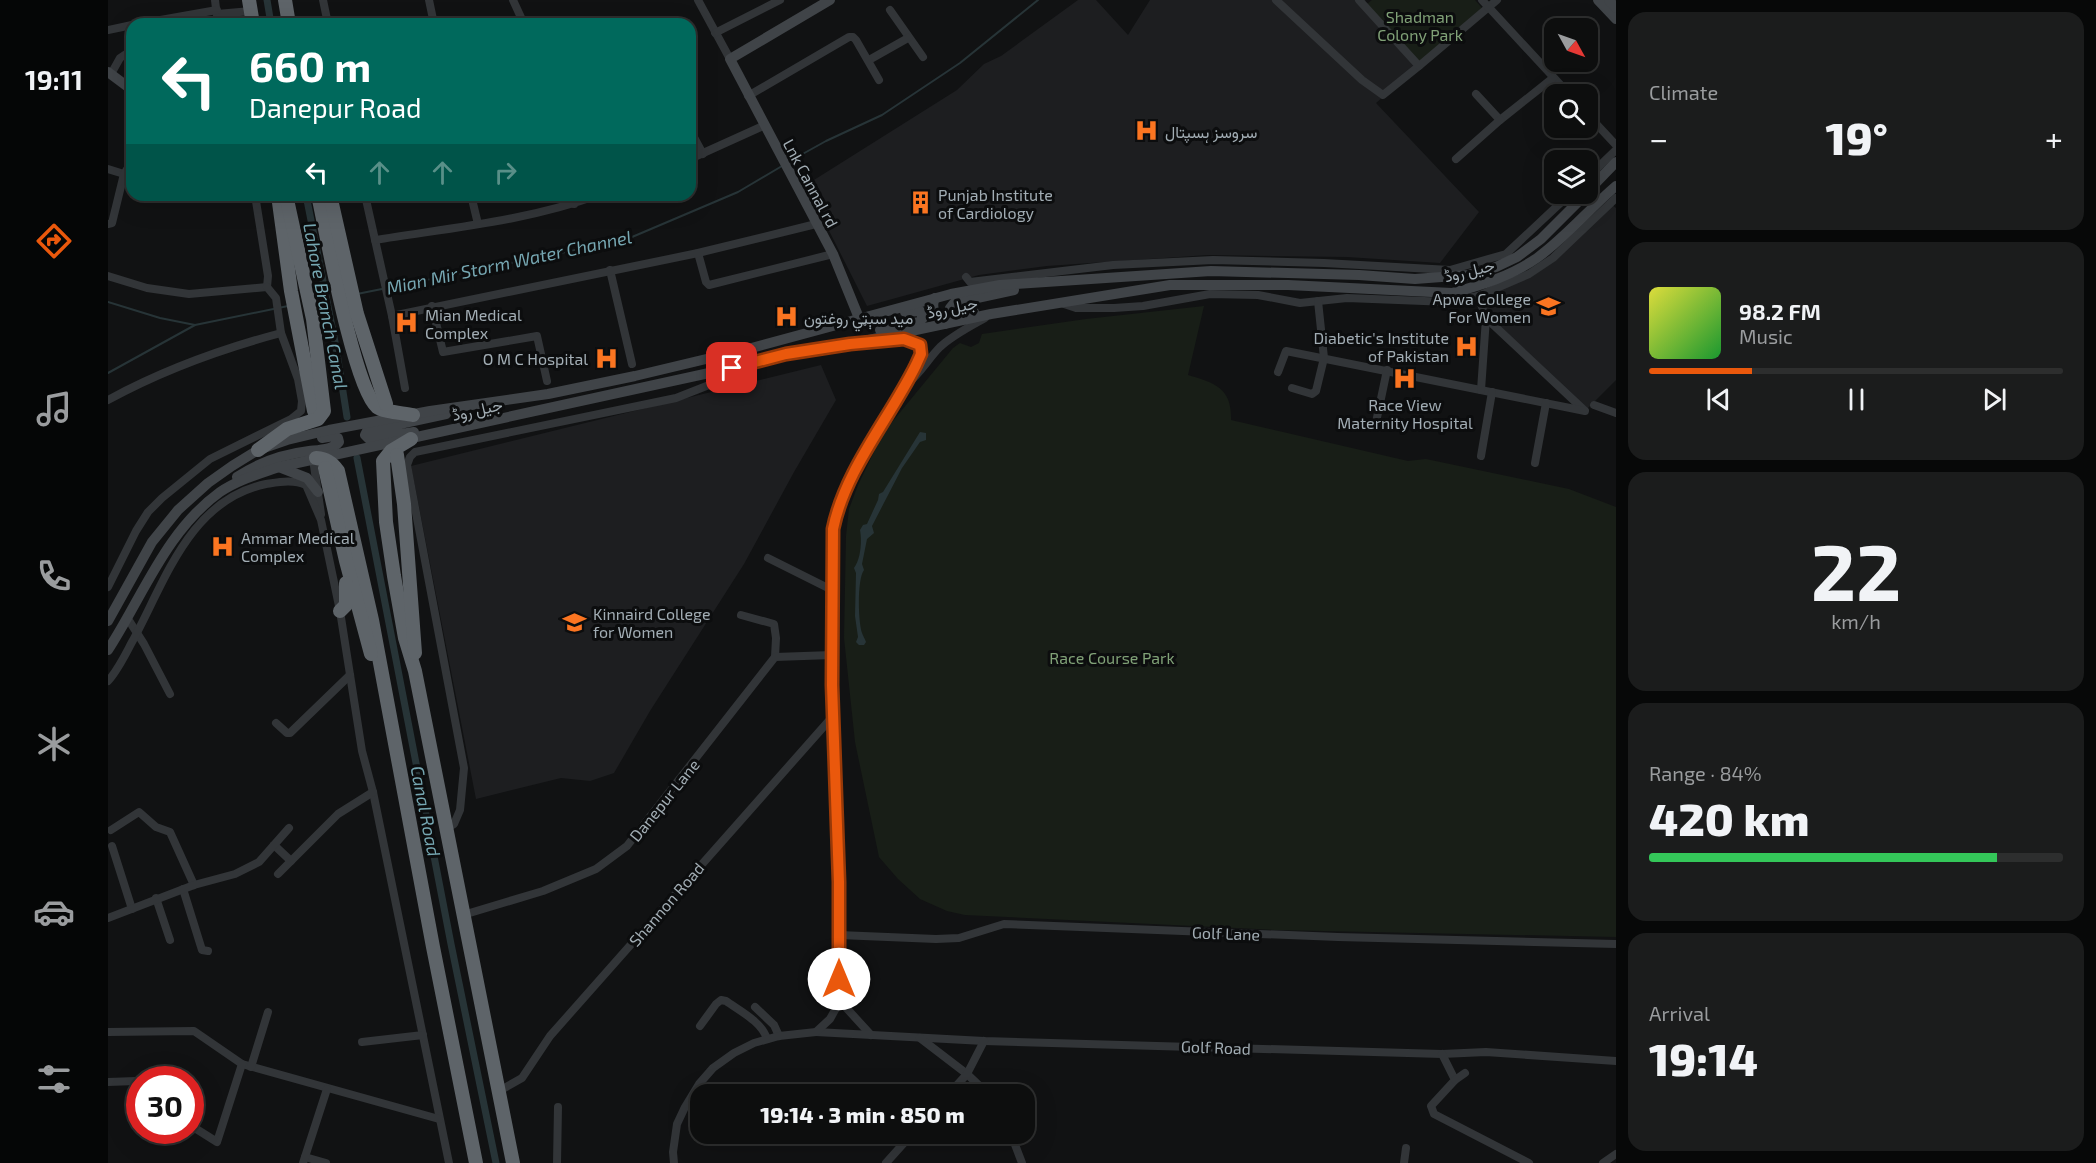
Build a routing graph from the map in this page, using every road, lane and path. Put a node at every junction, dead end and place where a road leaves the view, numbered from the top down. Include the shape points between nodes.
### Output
1 (215, 0) edge
2 (285, 0) edge
3 (323, 0) edge
4 (429, 0) edge
5 (513, 0) edge
6 (698, 0) edge
7 (780, 0) edge
8 (830, 0) edge
9 (1276, 0) edge
10 (1482, 0) edge
11 (1497, 0) edge
12 (1598, 0) edge
13 (1609, 0) edge
14 (1363, 1) edge
15 (1489, 7) junction
16 (1616, 8) edge
17 (890, 10) dead end
18 (217, 12) junction
19 (251, 12) edge
20 (178, 18) edge
21 (218, 18) edge
22 (288, 18) edge
23 (327, 18) edge
24 (433, 18) edge
25 (521, 18) edge
26 (108, 19) edge
27 (1616, 19) edge
28 (126, 26) edge
29 (109, 29) edge
30 (715, 33) junction
31 (908, 38) junction
32 (126, 54) edge
33 (923, 57) dead end
34 (730, 58) junction
35 (868, 60) junction
36 (1419, 66) junction
37 (109, 73) edge
38 (1553, 78) junction
39 (879, 80) dead end
40 (1559, 84) edge
41 (126, 86) edge
42 (1476, 94) dead end
43 (748, 96) junction
44 (1500, 120) junction
45 (764, 126) junction
46 (1598, 126) edge
47 (696, 142) edge
48 (1616, 145) edge
49 (1616, 150) edge
50 (703, 154) junction
51 (696, 157) edge
52 (1456, 159) dead end
53 (1616, 162) edge
54 (1598, 167) edge
55 (108, 169) edge
56 (126, 171) edge
57 (124, 174) junction
58 (1598, 181) edge
59 (1616, 186) edge
60 (1616, 198) edge
61 (256, 201) edge
62 (279, 201) edge
63 (287, 201) edge
64 (319, 201) edge
65 (331, 201) edge
66 (366, 201) edge
67 (472, 201) edge
68 (573, 201) edge
69 (582, 201) edge
70 (574, 204) junction
71 (1559, 204) edge
72 (1575, 204) edge
73 (108, 224) edge
74 (478, 224) junction
75 (816, 224) junction
76 (375, 240) junction
77 (698, 253) junction
78 (833, 254) junction
79 (610, 270) junction
80 (108, 276) edge
81 (966, 277) dead end
82 (1046, 283) junction
83 (1326, 287) junction
84 (267, 288) junction
85 (1478, 296) junction
86 (935, 298) junction
87 (1322, 300) junction
88 (1061, 302) junction
89 (432, 306) junction
90 (1037, 306) junction
91 (991, 314) junction
92 (392, 316) junction
93 (859, 318) junction
94 (1486, 318) junction
95 (945, 324) junction
96 (281, 329) junction
97 (850, 344) junction
98 (786, 354) junction
99 (1324, 358) junction
100 (632, 364) dead end
101 (732, 368) junction
102 (1387, 370) junction
103 (1278, 372) dead end
104 (547, 381) dead end
105 (907, 384) junction
106 (405, 388) dead end
107 (1292, 388) dead end
108 (1481, 390) junction
109 (1492, 392) junction
110 (108, 400) edge
111 (1546, 403) junction
112 (386, 404) dead end
113 (1594, 405) dead end
114 (469, 407) junction
115 (308, 411) junction
116 (1616, 412) edge
117 (413, 415) junction
118 (1375, 427) dead end
119 (445, 432) junction
120 (411, 439) junction
121 (265, 447) junction
122 (397, 455) dead end
123 (1481, 456) dead end
124 (318, 462) junction
125 (1535, 463) dead end
126 (279, 467) junction
127 (222, 491) junction
128 (318, 492) junction
129 (321, 520) junction
130 (768, 558) dead end
131 (346, 561) junction
132 (108, 587) edge
133 (832, 590) junction
134 (340, 611) junction
135 (741, 615) dead end
136 (128, 619) junction
137 (108, 621) edge
138 (137, 633) junction
139 (108, 650) edge
140 (832, 656) junction
141 (775, 657) junction
142 (415, 671) junction
143 (350, 675) junction
144 (108, 681) edge
145 (170, 694) dead end
146 (834, 715) junction
147 (276, 723) dead end
148 (392, 728) junction
149 (373, 792) junction
150 (289, 828) dead end
151 (447, 828) junction
152 (111, 830) dead end
153 (274, 845) junction
154 (112, 846) dead end
155 (291, 861) junction
156 (279, 874) dead end
157 (194, 885) junction
158 (183, 889) junction
159 (156, 898) junction
160 (132, 909) junction
161 (463, 915) junction
162 (108, 918) edge
163 (839, 935) junction
164 (170, 940) dead end
165 (1616, 944) edge
166 (208, 951) dead end
167 (840, 1001) junction
168 (755, 1007) dead end
169 (268, 1012) dead end
170 (700, 1026) dead end
171 (108, 1032) edge
172 (816, 1032) junction
173 (423, 1035) junction
174 (871, 1035) junction
175 (779, 1036) junction
176 (919, 1037) junction
177 (767, 1039) junction
178 (984, 1041) junction
179 (362, 1042) dead end
180 (1442, 1054) junction
181 (1616, 1061) edge
182 (242, 1064) junction
183 (251, 1067) junction
184 (1465, 1073) dead end
185 (967, 1074) junction
186 (1455, 1080) junction
187 (126, 1081) edge
188 (108, 1082) edge
189 (958, 1084) edge
190 (977, 1084) edge
191 (327, 1089) junction
192 (499, 1091) junction
193 (558, 1107) dead end
194 (440, 1119) junction
195 (204, 1134) edge
196 (903, 1144) edge
197 (1015, 1144) edge
198 (1406, 1148) dead end
199 (1616, 1154) edge
200 (304, 1160) edge
201 (326, 1163) edge
202 (449, 1163) edge
203 (476, 1163) edge
204 (513, 1163) edge
205 (557, 1163) edge
206 (674, 1163) edge
207 (886, 1163) edge
208 (1022, 1163) edge
209 (1029, 1163) edge
210 (1404, 1163) edge
211 (1529, 1163) edge
212 (1604, 1163) edge

1 - 18 street
2 - 22 highway
3 - 23 street
4 - 24 street
5 - 25 street
6 - 30 street
7 - 30 street
8 - 34 main road
9 - 36 street via 1383,95
10 - 15 street
11 - 15 street
12 - 27 main road
13 - 16 main road
14 - 36 street
15 - 36 street
15 - 38 street
17 - 31 street
18 - 19 street
18 - 20 street
18 - 21 street
26 - 29 street
28 - 29 street
30 - 34 street
31 - 33 street
31 - 35 street
32 - 37 street
34 - 43 main road, Lnk Cannal rd
35 - 39 street
35 - 43 street via 856,40 849,38
37 - 41 main road
38 - 40 street
38 - 44 street
42 - 44 street
43 - 45 main road, Lnk Cannal rd
44 - 52 street
45 - 50 street, Lnk Cannal rd
45 - 75 main road, Lnk Cannal rd
46 - 48 street
47 - 50 street
49 - 54 street
50 - 51 street, Lnk Cannal rd
53 - 58 main road, جیل روڈ
55 - 57 street
56 - 57 street
57 - 73 street via 112,223
59 - 83 main road, جیل روڈ via 1537,258 1489,283 1452,293
60 - 85 street via 1553,258 1530,274
61 - 84 street
62 - 115 highway
63 - 121 highway via 313,319 324,411 318,419 287,429
64 - 117 highway via 355,359 369,393 380,409
65 - 112 highway via 357,314
66 - 76 street
67 - 74 street
68 - 70 street
69 - 70 street
70 - 74 street
71 - 81 street via 1506,254 1450,270 1212,260 1113,265 970,282
72 - 82 main road, جیل روڈ via 1517,257 1468,275 1415,279 1211,271
74 - 76 street
75 - 77 street
75 - 78 main road, Lnk Cannal rd
76 - 92 street
77 - 78 street via 709,285
77 - 79 street
78 - 93 main road, Lnk Cannal rd
79 - 89 street
79 - 100 street
80 - 84 street via 147,288 189,294
82 - 86 main road, جیل روڈ via 1000,285
82 - 90 main road via 954,303 950,308 957,314
83 - 87 street
83 - 88 main road, جیل روڈ via 1170,285
84 - 96 street via 277,303
85 - 87 street via 1449,302
85 - 94 street
86 - 93 main road, جیل روڈ
86 - 95 main road via 934,314
87 - 88 street via 1288,302 1258,295 1210,294 1114,308 1076,308
87 - 99 street
88 - 90 main road, جیل روڈ
89 - 92 street
89 - 104 street via 443,352 537,336
90 - 91 main road, جیل روڈ
91 - 95 main road, جیل روڈ
91 - 105 street via 951,337
92 - 106 street
93 - 98 main road via 918,310 923,315 919,322
93 - 114 main road, جیل روڈ via 700,362
94 - 108 street
94 - 111 street via 1585,411
95 - 97 main road, جیل روڈ
96 - 110 street via 188,362
96 - 115 street
97 - 98 main road, جیل روڈ
97 - 105 street via 904,339 920,345 921,354
98 - 101 main road, جیل روڈ
99 - 102 street
99 - 103 street via 1286,351
99 - 107 street via 1314,393
101 - 119 main road, جیل روڈ
101 - 151 street via 710,385 676,398 416,452 410,457 407,465 464,768 460,810 454,824
102 - 108 street
102 - 118 street
105 - 133 street via 841,502 833,529
108 - 109 street
109 - 111 street
109 - 123 street
111 - 125 street
113 - 116 street
114 - 117 main road, جیل روڈ
114 - 119 main road via 367,431 365,435 369,439 431,430
115 - 132 street via 210,459 162,498 136,531
117 - 121 main road, جیل روڈ via 329,430
119 - 120 main road, جیل روڈ
120 - 124 main road, جیل روڈ
120 - 142 highway via 384,458 382,476 394,576
121 - 127 main road via 334,436 339,442 334,447 269,461 238,476
121 - 137 main road, جیل روڈ via 208,483 178,510 152,542
122 - 142 highway
124 - 126 main road, جیل روڈ
124 - 128 street
124 - 131 highway
124 - 148 highway via 326,459 338,471
126 - 127 main road, جیل روڈ
126 - 128 main road via 307,478
127 - 136 main road, جیل روڈ via 183,527 162,556
128 - 129 street
129 - 134 street
129 - 138 street via 303,483 279,482 238,493 211,513 183,543
130 - 133 street
131 - 134 highway via 346,605
131 - 148 highway
133 - 140 street
134 - 143 street
135 - 141 street via 774,624
136 - 138 street
136 - 139 main road, جیل روڈ
138 - 144 street
138 - 145 street
140 - 141 street
140 - 146 street
141 - 161 street, Danepur Lane via 627,846 596,868 543,891
142 - 151 highway
143 - 147 street via 290,733
143 - 149 street
146 - 163 street
146 - 192 street, Shannon Road via 550,1036 522,1078
148 - 203 highway
149 - 155 street via 338,814
149 - 173 street
150 - 153 street
151 - 161 highway
152 - 157 street via 139,812 170,832
153 - 155 street
153 - 157 street via 259,862 235,874
154 - 160 street
155 - 156 street
157 - 158 street
158 - 159 street
158 - 166 street via 202,950
159 - 160 street
159 - 164 street
160 - 162 street
161 - 192 highway
163 - 165 street, Golf Lane via 959,938 1004,924
163 - 167 street
167 - 172 street via 830,1019
167 - 174 street
168 - 175 street via 774,1025
169 - 183 street
170 - 177 street via 721,1000 756,1023
171 - 182 street via 194,1031
172 - 174 street, Golf Road
172 - 175 street, Golf Road
173 - 179 street
173 - 194 street
174 - 176 street, Golf Road
175 - 177 street, Golf Road
176 - 178 street, Golf Road
176 - 185 street
177 - 206 street, Golf Road via 734,1053 699,1084 677,1124
178 - 180 street, Golf Road
178 - 185 street
180 - 181 street, Golf Road via 1486,1052
180 - 186 street
182 - 183 street
182 - 195 street via 217,1143
183 - 191 street
184 - 186 street
185 - 189 street
185 - 190 street
186 - 211 street via 1431,1106 1434,1114
187 - 188 street
191 - 194 street
191 - 200 street
192 - 204 highway
193 - 205 street
194 - 202 street
196 - 207 street
197 - 208 street
198 - 210 street
199 - 212 street
200 - 201 street
208 - 209 street

